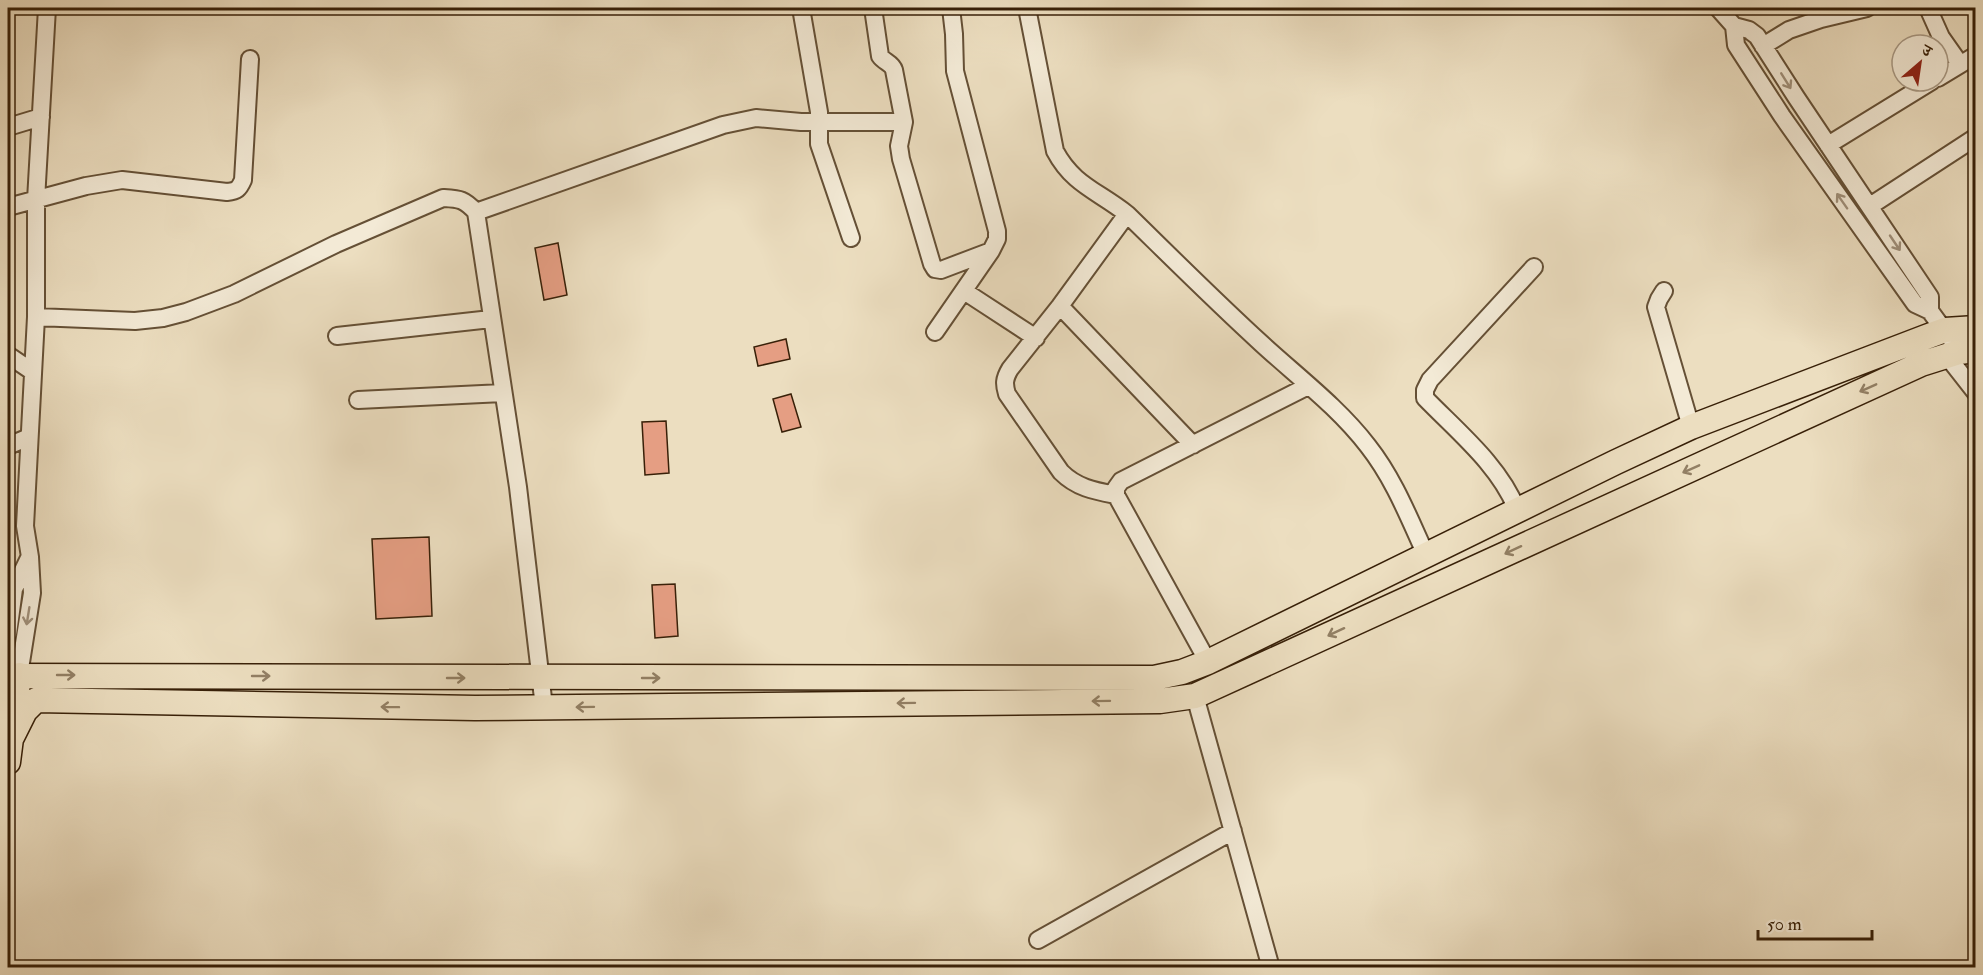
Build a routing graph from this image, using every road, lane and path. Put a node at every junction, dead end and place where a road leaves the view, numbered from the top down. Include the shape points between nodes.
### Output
1 (47, 8) edge
2 (801, 8) edge
3 (873, 8) edge
4 (951, 8) edge
5 (1027, 8) edge
6 (1718, 8) edge
7 (1867, 8) edge
8 (1928, 8) edge
9 (1734, 26) junction
10 (1763, 46) junction
11 (1976, 55) edge
12 (250, 59) dead end
13 (1960, 64) junction
14 (1950, 70) edge
15 (1912, 93) edge
16 (41, 117) junction
17 (819, 122) junction
18 (904, 122) junction
19 (8, 127) edge
20 (1976, 137) edge
21 (1828, 145) junction
22 (36, 200) junction
23 (1870, 206) junction
24 (8, 207) edge
25 (476, 212) junction
26 (1127, 214) junction
27 (851, 238) dead end
28 (991, 251) junction
29 (1534, 267) dead end
30 (964, 291) junction
31 (1664, 291) dead end
32 (1060, 306) junction
33 (1930, 311) junction
34 (36, 316) junction
35 (491, 319) junction
36 (1976, 327) edge
37 (1945, 330) junction
38 (935, 332) dead end
39 (338, 336) dead end
40 (1036, 338) junction
41 (1960, 353) edge
42 (8, 355) edge
43 (33, 372) junction
44 (1308, 386) junction
45 (503, 393) junction
46 (1976, 393) edge
47 (358, 400) dead end
48 (1691, 428) junction
49 (29, 437) junction
50 (1193, 445) junction
51 (8, 446) edge
52 (1116, 495) junction
53 (1517, 510) junction
54 (1426, 555) junction
55 (30, 557) junction
56 (8, 634) edge
57 (1208, 662) junction
58 (13, 675) edge
59 (541, 678) junction
60 (1194, 696) junction
61 (544, 707) junction
62 (9, 752) edge
63 (1233, 831) junction
64 (1038, 939) dead end
65 (1271, 968) edge

1 - 16 street
2 - 17 street
3 - 18 street via 880,56 893,66
4 - 28 street via 955,71 998,231
5 - 26 street via 1055,151 1074,178
6 - 9 street
7 - 10 street via 1789,30
8 - 13 street via 1941,37
9 - 10 street via 1749,30
33 -> 9 street via 1915,304 1782,116 1736,45
10 -> 21 street
11 - 13 street
12 - 22 street via 243,180 235,192 122,180
13 - 14 street
15 - 21 street
16 - 19 street
16 - 22 street
17 - 18 street
17 - 25 street via 756,118 723,125
17 - 27 street via 819,144
18 - 28 street via 899,146 901,159 935,269
20 - 23 street
21 - 23 street
22 - 24 street
22 - 34 street
23 -> 33 street via 1930,297
25 - 34 street via 459,199 443,198 234,294 163,318 135,321
25 - 35 street
26 - 32 street
26 - 44 street
28 - 30 street
29 - 53 street via 1425,390 1425,398 1500,477
30 - 38 street
30 - 40 street
31 - 48 street via 1656,307
32 - 40 street
32 - 50 street
33 - 37 street
34 - 43 street
35 - 39 street
35 - 45 street
36 - 37 highway
37 - 41 street
37 - 48 highway
40 - 52 street via 1006,376 1007,394 1070,481
41 - 46 street
41 -> 60 highway via 1922,364
42 - 43 street
43 - 49 street
44 - 50 street
44 - 54 street via 1368,445 1384,468
45 - 47 street
45 - 59 street
48 - 53 highway
49 - 51 street
49 - 55 street via 25,526
50 - 52 street via 1121,482
52 - 57 street
53 - 54 highway
54 - 57 highway
55 - 56 street via 14,589
55 -> 58 street via 32,593
59 -> 57 highway via 1154,678
58 -> 59 highway
58 - 62 highway
59 - 61 street
60 -> 61 highway via 1160,701
60 - 63 street
61 -> 62 highway via 36,700 25,711
63 - 64 street
63 - 65 street

